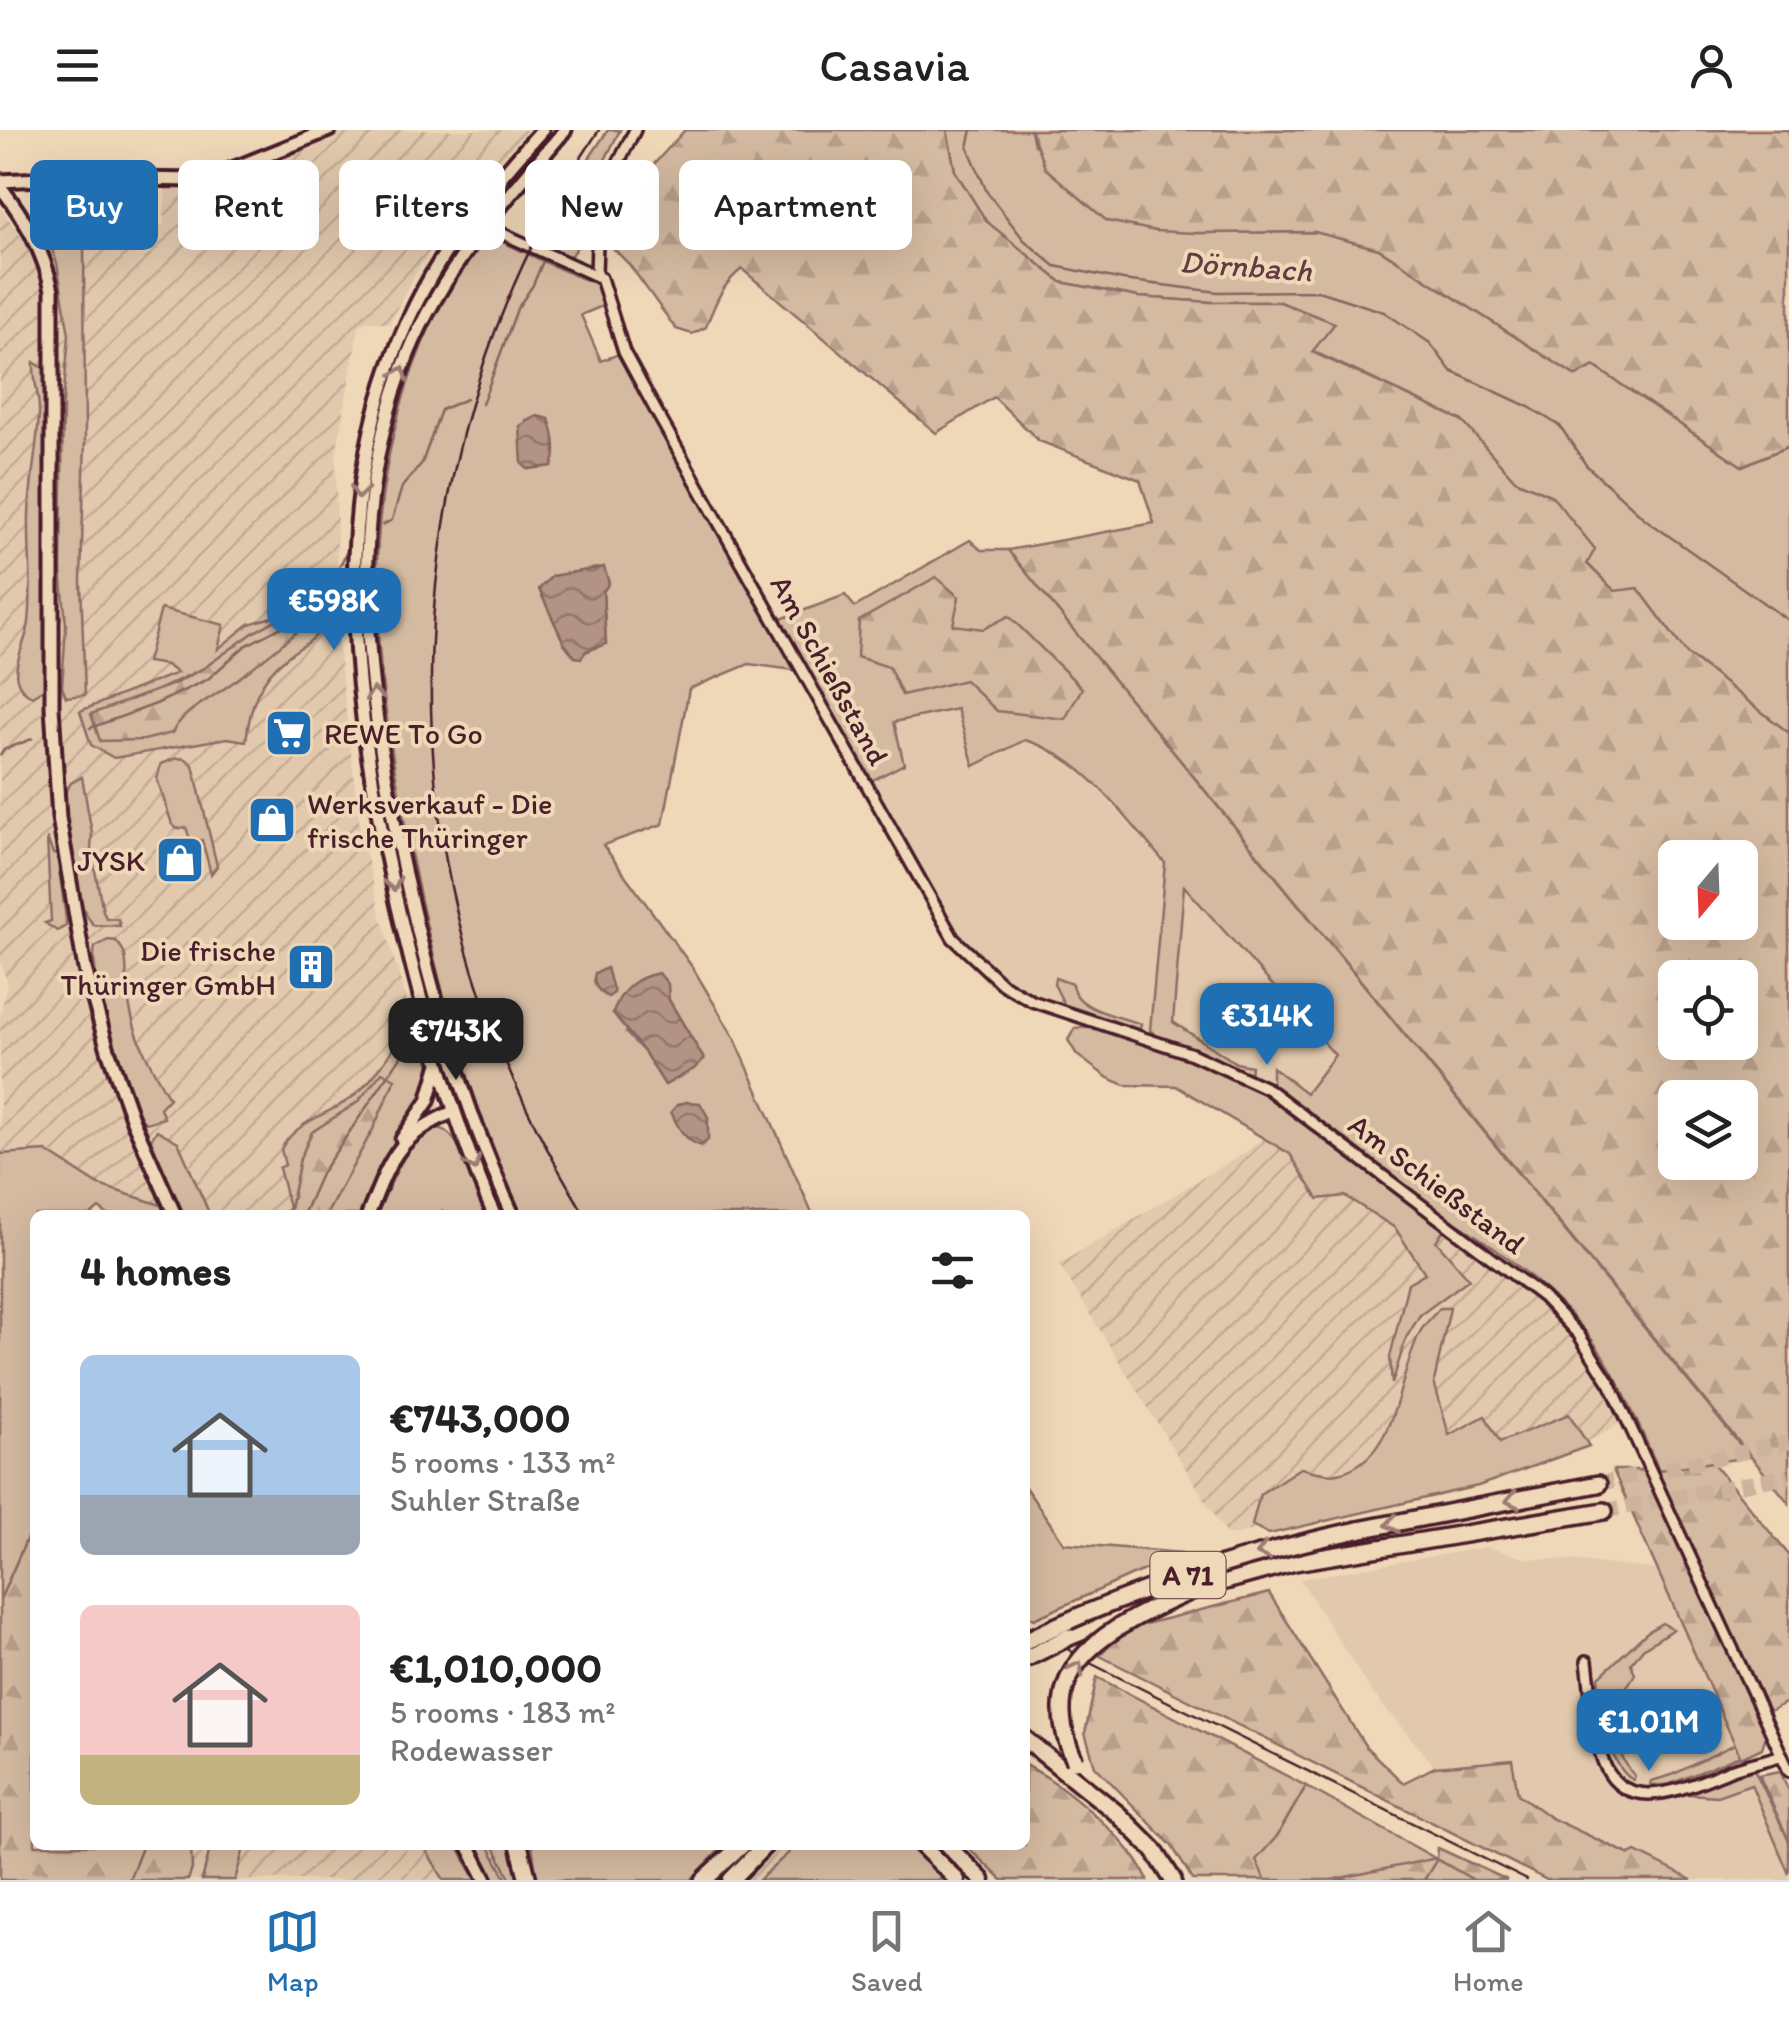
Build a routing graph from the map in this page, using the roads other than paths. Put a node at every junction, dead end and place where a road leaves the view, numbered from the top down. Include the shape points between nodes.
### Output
1 (329, 130) edge
2 (542, 130) edge
3 (566, 130) edge
4 (635, 130) edge
5 (505, 172) edge
6 (0, 183) edge
7 (505, 192) edge
8 (505, 235) edge
9 (453, 250) edge
10 (462, 250) edge
11 (596, 275) junction
12 (438, 1066) junction
13 (463, 1089) junction
14 (454, 1107) junction
15 (421, 1111) junction
16 (474, 1121) junction
17 (399, 1148) junction
18 (173, 1210) edge
19 (370, 1210) edge
20 (492, 1210) edge
21 (511, 1210) edge
22 (1598, 1484) tunnel mouth
23 (1604, 1511) tunnel mouth
24 (1198, 1588) junction
25 (1030, 1639) edge
26 (1030, 1656) edge
27 (1587, 1661) dead end
28 (1030, 1742) edge
29 (1782, 1755) junction
30 (1070, 1765) junction
31 (1789, 1770) edge
32 (471, 1850) edge
33 (520, 1850) edge
34 (737, 1850) edge
35 (760, 1850) edge
36 (926, 1850) edge
37 (952, 1850) edge
38 (709, 1877) edge
39 (486, 1880) edge
40 (528, 1880) edge
41 (731, 1880) edge
42 (957, 1880) edge
43 (982, 1880) edge
44 (1173, 1880) edge

1 - 6 main road via 198,180
2 - 5 main road
3 - 7 main road
4 - 11 street via 598,211
6 - 18 main road via 36,240 52,290 52,707 59,818 85,969 108,1050
8 - 11 street
9 -> 12 main road via 432,275 397,346 367,444 354,531 353,624 373,786
13 -> 10 main road via 425,961 378,732 368,638 368,538 377,461 403,368
11 - 29 street, Am Schießstand via 624,352 953,938 1032,1002 1192,1054 1268,1090 1543,1297 1579,1334 1611,1385
12 - 14 main road
12 - 15 main road
13 - 14 main road
13 - 16 main road
14 - 15 main road via 433,1104
14 - 16 main road
14 - 17 main road
14 -> 20 main road
15 - 17 main road
16 - 21 main road
17 - 19 main road
22 -> 25 highway, A 71, bridge via 1250,1556 1176,1578
23 - 24 highway, A 71 via 1295,1562
24 - 26 highway, A 71, bridge
30 -> 24 highway, bridge via 1064,1704 1084,1654 1114,1627
27 - 29 street via 1605,1767 1618,1785 1654,1794
28 - 30 highway
29 - 31 street, Am Schießstand
30 - 44 highway via 1154,1850
32 - 39 main road
33 - 40 highway
34 - 38 highway
35 - 41 highway
36 - 42 main road
37 - 43 main road

